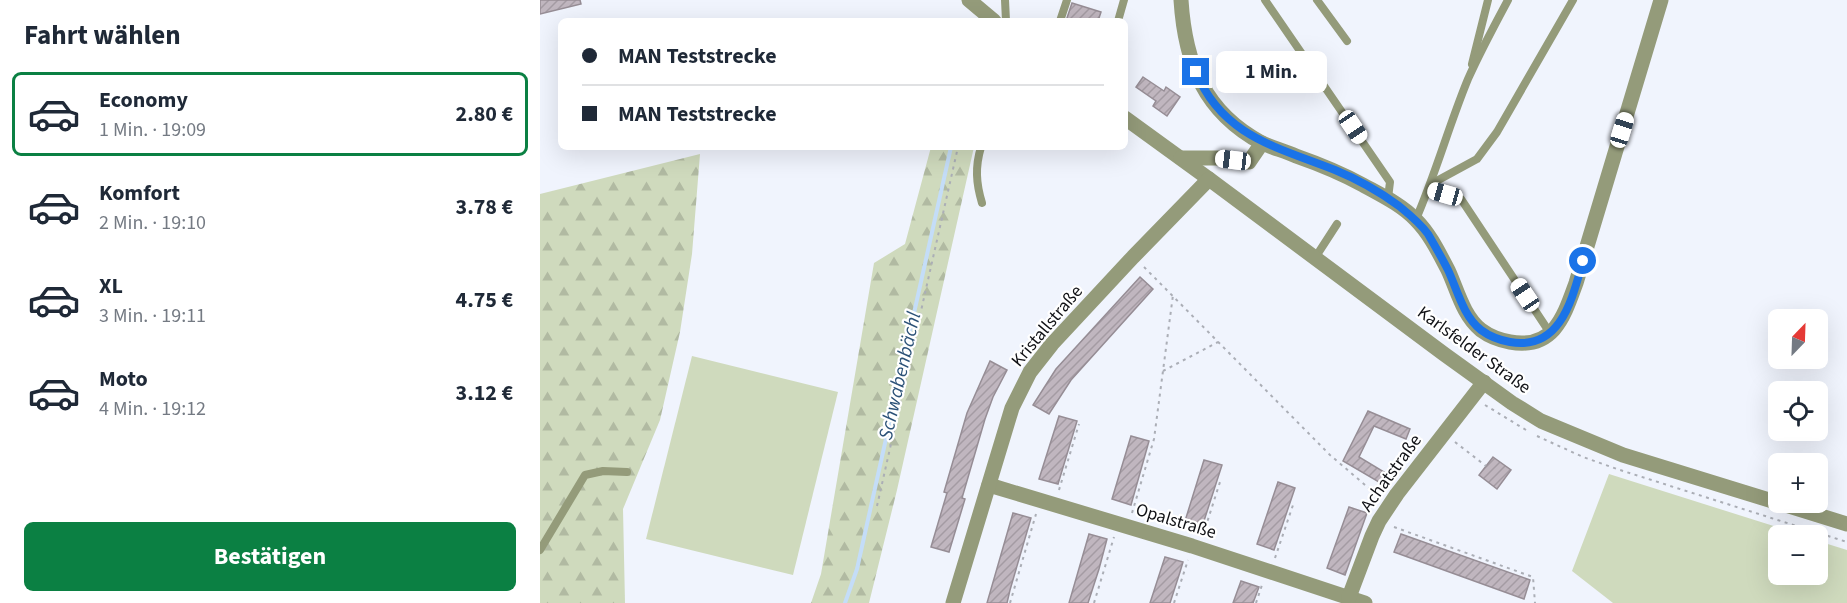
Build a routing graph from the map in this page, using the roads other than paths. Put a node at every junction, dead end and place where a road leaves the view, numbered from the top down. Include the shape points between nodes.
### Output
1 (969, 0) edge
2 (1005, 0) edge
3 (1067, 0) edge
4 (1124, 0) edge
5 (1181, 0) edge
6 (1265, 0) edge
7 (1317, 0) edge
8 (1488, 0) edge
9 (1508, 0) edge
10 (1574, 0) edge
11 (1660, 0) edge
12 (994, 18) edge
13 (999, 18) edge
14 (1061, 18) edge
15 (1119, 18) edge
16 (1347, 41) dead end
17 (1468, 80) junction
18 (1128, 120) edge
19 (1262, 142) junction
20 (980, 150) edge
21 (1181, 158) junction
22 (1209, 179) junction
23 (1430, 187) junction
24 (1388, 198) junction
25 (982, 203) dead end
26 (1416, 219) junction
27 (1337, 224) dead end
28 (1315, 258) junction
29 (1550, 333) junction
30 (1484, 382) junction
31 (627, 472) dead end
32 (989, 485) junction
33 (1847, 524) edge
34 (540, 550) edge
35 (1345, 599) edge
36 (953, 603) edge
37 (1365, 603) edge

1 - 12 street
2 - 13 lane
3 - 14 lane
4 - 15 lane
5 - 19 street via 1188,54 1203,89 1226,118
6 - 24 lane via 1390,182
7 - 16 lane
8 - 17 lane
9 - 17 lane
10 - 23 lane via 1497,132 1477,159
11 - 29 street via 1576,283 1559,325
17 - 23 lane
18 - 21 street, Karlsfelder Straße
19 - 21 street via 1249,162
19 - 24 street via 1338,172
20 - 25 lane via 977,185
21 - 22 street, Karlsfelder Straße
22 - 28 street, Karlsfelder Straße
22 - 32 street, Kristallstraße via 1133,256 1030,372 1012,408
23 - 26 lane
23 - 29 lane via 1461,199
24 - 26 street
26 - 29 street via 1479,328 1494,338 1511,342 1529,342
27 - 28 lane
28 - 30 street, Karlsfelder Straße
30 - 33 street, Karlsfelder Straße via 1541,421 1613,451
30 - 35 street, Achatstraße via 1379,521
31 - 34 lane via 585,475
32 - 35 street, Opalstraße via 1196,547
32 - 36 street, Kristallstraße
35 - 37 street, Opalstraße

